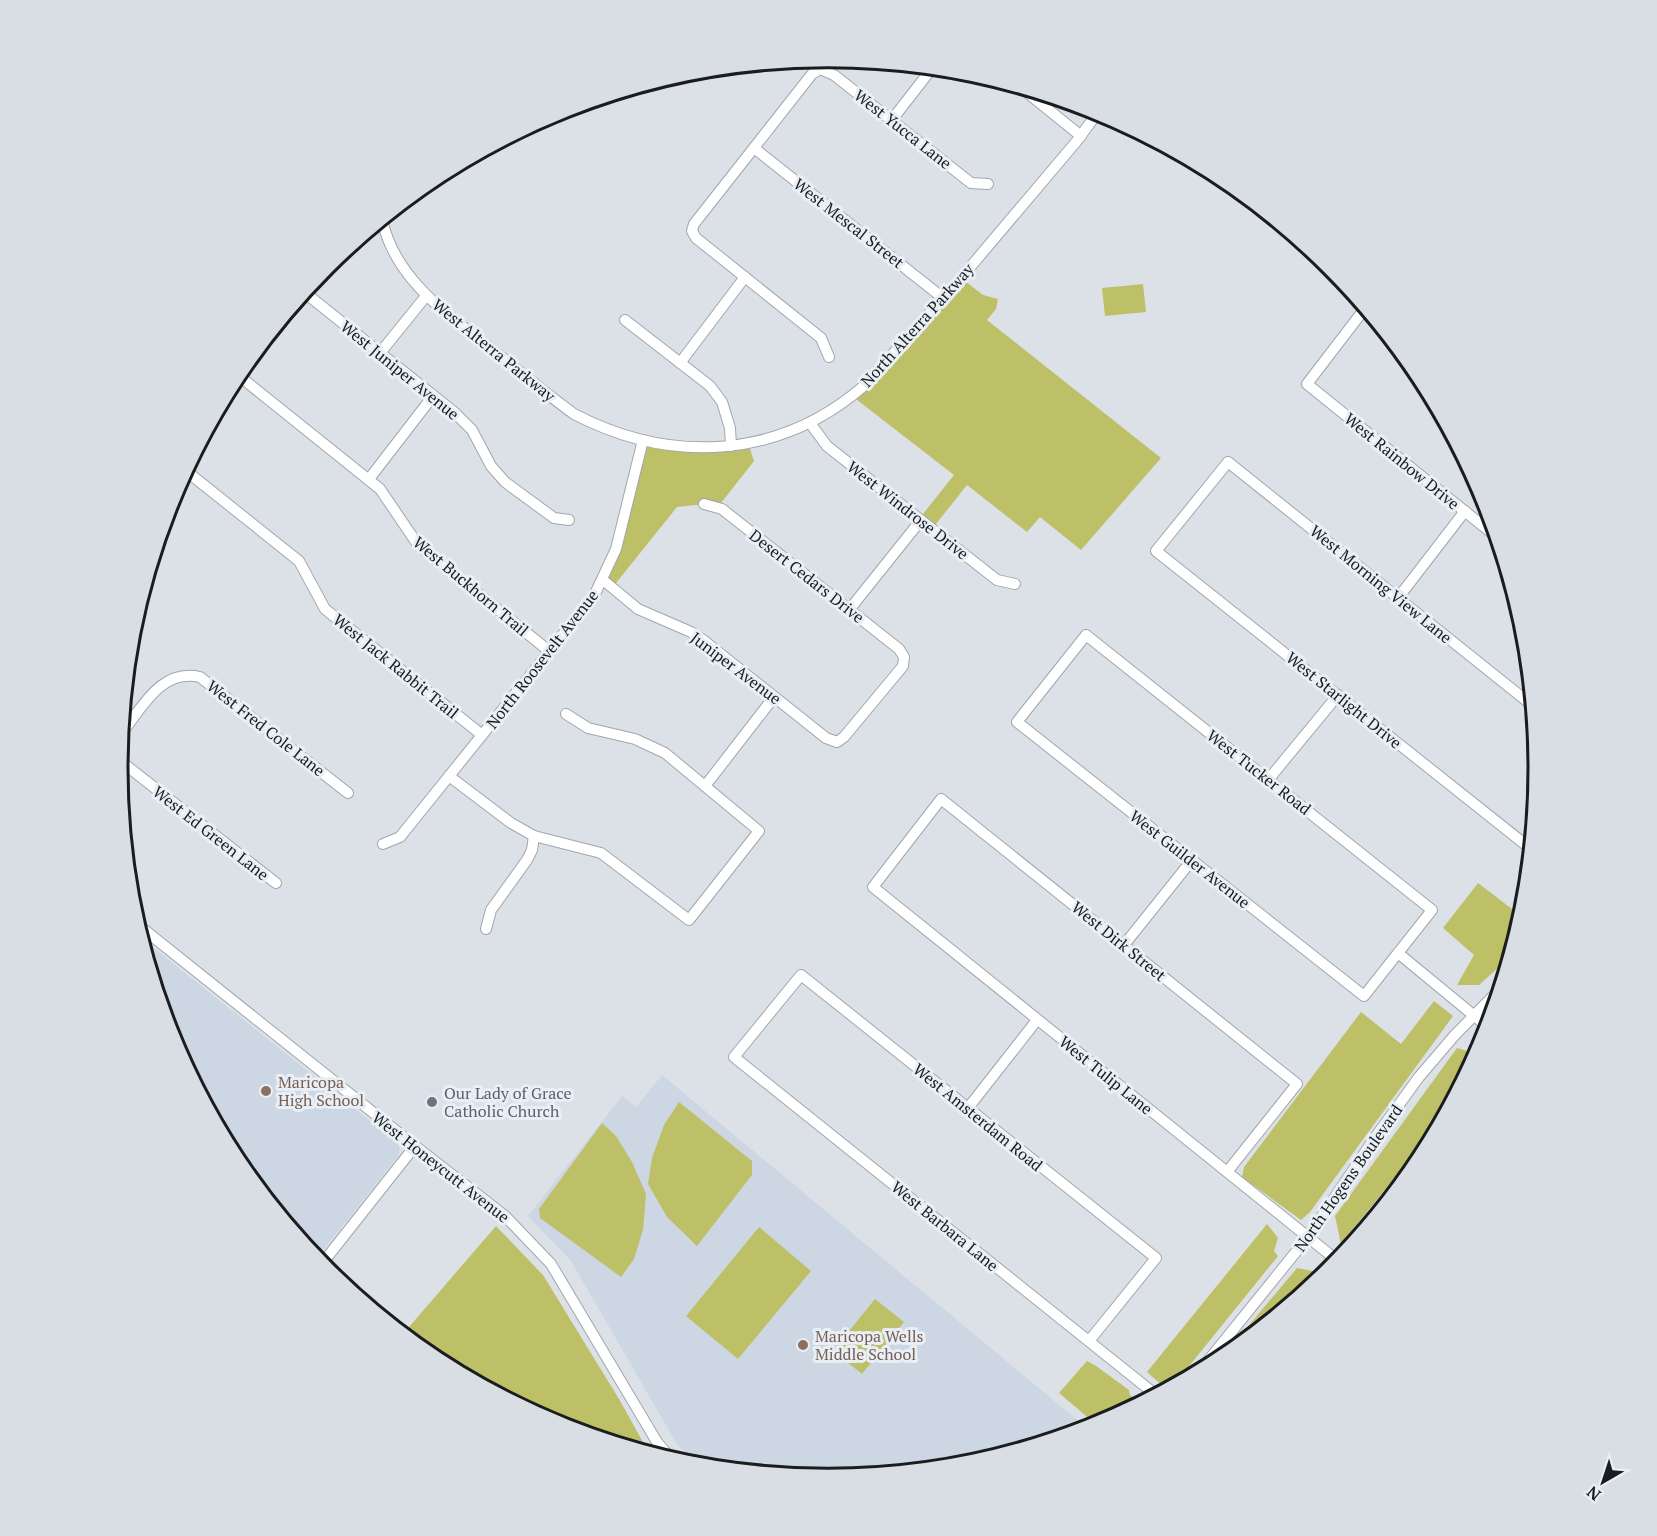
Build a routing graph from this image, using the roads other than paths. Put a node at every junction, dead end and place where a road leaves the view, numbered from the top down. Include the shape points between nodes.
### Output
1 (927, 74) edge
2 (1035, 99) edge
3 (1093, 119) edge
4 (891, 121) junction
5 (1081, 136) junction
6 (754, 148) junction
7 (988, 184) dead end
8 (385, 226) edge
9 (745, 277) junction
10 (426, 296) junction
11 (310, 297) edge
12 (943, 298) junction
13 (1361, 313) edge
14 (625, 320) dead end
15 (380, 353) junction
16 (829, 357) dead end
17 (680, 363) junction
18 (245, 381) edge
19 (433, 396) junction
20 (810, 423) junction
21 (643, 440) junction
22 (731, 446) junction
23 (192, 476) edge
24 (369, 479) junction
25 (704, 504) dead end
26 (1465, 511) junction
27 (569, 520) dead end
28 (921, 520) junction
29 (1487, 529) edge
30 (1156, 550) joint
31 (603, 580) junction
32 (1015, 584) dead end
33 (1398, 598) junction
34 (849, 610) junction
35 (549, 651) junction
36 (1338, 695) junction
37 (774, 697) junction
38 (1526, 700) edge
39 (566, 714) dead end
40 (1017, 722) joint
41 (129, 724) edge
42 (482, 735) junction
43 (837, 742) joint
44 (128, 767) edge
45 (449, 776) junction
46 (1268, 780) junction
47 (705, 786) junction
48 (348, 792) dead end
49 (534, 836) junction
50 (1525, 843) edge
51 (383, 844) dead end
52 (1192, 860) junction
53 (276, 883) dead end
54 (873, 887) joint
55 (486, 929) dead end
56 (148, 934) edge
57 (1124, 945) junction
58 (1398, 953) junction
59 (801, 975) joint
60 (1489, 1000) edge
61 (1474, 1016) junction
62 (1037, 1020) junction
63 (1481, 1022) edge
64 (968, 1108) junction
65 (415, 1146) junction
66 (1227, 1172) junction
67 (1308, 1237) junction
68 (1331, 1256) edge
69 (327, 1257) edge
70 (1089, 1341) junction
71 (1215, 1352) edge
72 (1150, 1390) edge
73 (657, 1442) junction
74 (659, 1448) edge
75 (662, 1448) edge

1 - 4 street
2 - 5 street
3 - 5 street, North Alterra Parkway
4 - 6 street, West Yucca Lane via 834,75 820,69
4 - 7 street, West Yucca Lane via 971,183
5 - 12 street, North Alterra Parkway
6 - 9 street via 692,231
6 - 12 street, West Mescal Street
8 - 10 street, West Alterra Parkway via 401,264
9 - 16 street via 821,338
9 - 17 street
10 - 15 street
10 - 21 street, West Alterra Parkway via 574,414
11 - 15 street, West Juniper Avenue
12 - 20 street, North Alterra Parkway via 865,385
13 - 26 street, West Rainbow Drive via 1307,384
14 - 17 street
15 - 19 street, West Juniper Avenue
17 - 22 street via 710,386 722,402
18 - 24 street, West Buckhorn Trail
19 - 24 street
19 - 27 street, West Juniper Avenue via 472,430 491,466 505,482 554,518
20 - 22 street, North Alterra Parkway via 789,433
20 - 28 street, West Windrose Drive via 827,446
21 - 22 street, North Alterra Parkway via 671,446
21 - 31 street, North Roosevelt Avenue via 616,549
23 - 42 street, West Jack Rabbit Trail via 298,561 325,609
24 - 35 street, West Buckhorn Trail via 418,545
25 - 34 street, Desert Cedars Drive via 722,509
26 - 29 street, West Rainbow Drive
26 - 33 street
28 - 32 street, West Windrose Drive via 997,580
28 - 34 street
30 - 33 street, West Morning View Lane via 1228,462
30 - 36 street, West Starlight Drive
31 - 35 street, North Roosevelt Avenue
31 - 37 street, Juniper Avenue via 638,609 703,640
33 - 38 street, West Morning View Lane
34 - 43 street, Desert Cedars Drive via 904,657 903,666
35 - 42 street, North Roosevelt Avenue
36 - 46 street
36 - 50 street, West Starlight Drive
37 - 43 street, Juniper Avenue via 826,738
37 - 47 street
39 - 47 street via 588,728 635,739 665,753
40 - 46 street, West Tucker Road via 1086,635
40 - 52 street, West Guilder Avenue
41 - 48 street, West Fred Cole Lane via 169,679 192,675 207,680
42 - 45 street, North Roosevelt Avenue
44 - 53 street, West Ed Green Lane
45 - 49 street via 511,824
45 - 51 street, North Roosevelt Avenue via 400,837
46 - 58 street, West Tucker Road via 1432,910
47 - 49 street via 759,831 689,920 601,853
49 - 55 street via 527,860 491,910
52 - 57 street
52 - 58 street, West Guilder Avenue via 1364,996
54 - 57 street, West Dirk Street via 941,799
54 - 62 street, West Tulip Lane
56 - 65 street, West Honeycutt Avenue
57 - 66 street, West Dirk Street via 1297,1084
58 - 61 street
59 - 64 street, West Amsterdam Road
59 - 70 street, West Barbara Lane via 734,1058
60 - 61 street, North Hogens Boulevard
61 - 63 street
61 - 67 street, North Hogens Boulevard via 1419,1077
62 - 64 street
62 - 66 street, West Tulip Lane
64 - 70 street, West Amsterdam Road via 1156,1258
65 - 69 street
65 - 73 street, West Honeycutt Avenue via 505,1216 551,1264
66 - 67 street, West Tulip Lane
67 - 68 street, West Tulip Lane
67 - 71 street, North Hogens Boulevard
70 - 72 street, West Barbara Lane
73 - 74 street, West Honeycutt Avenue
73 - 75 street, West Honeycutt Avenue

